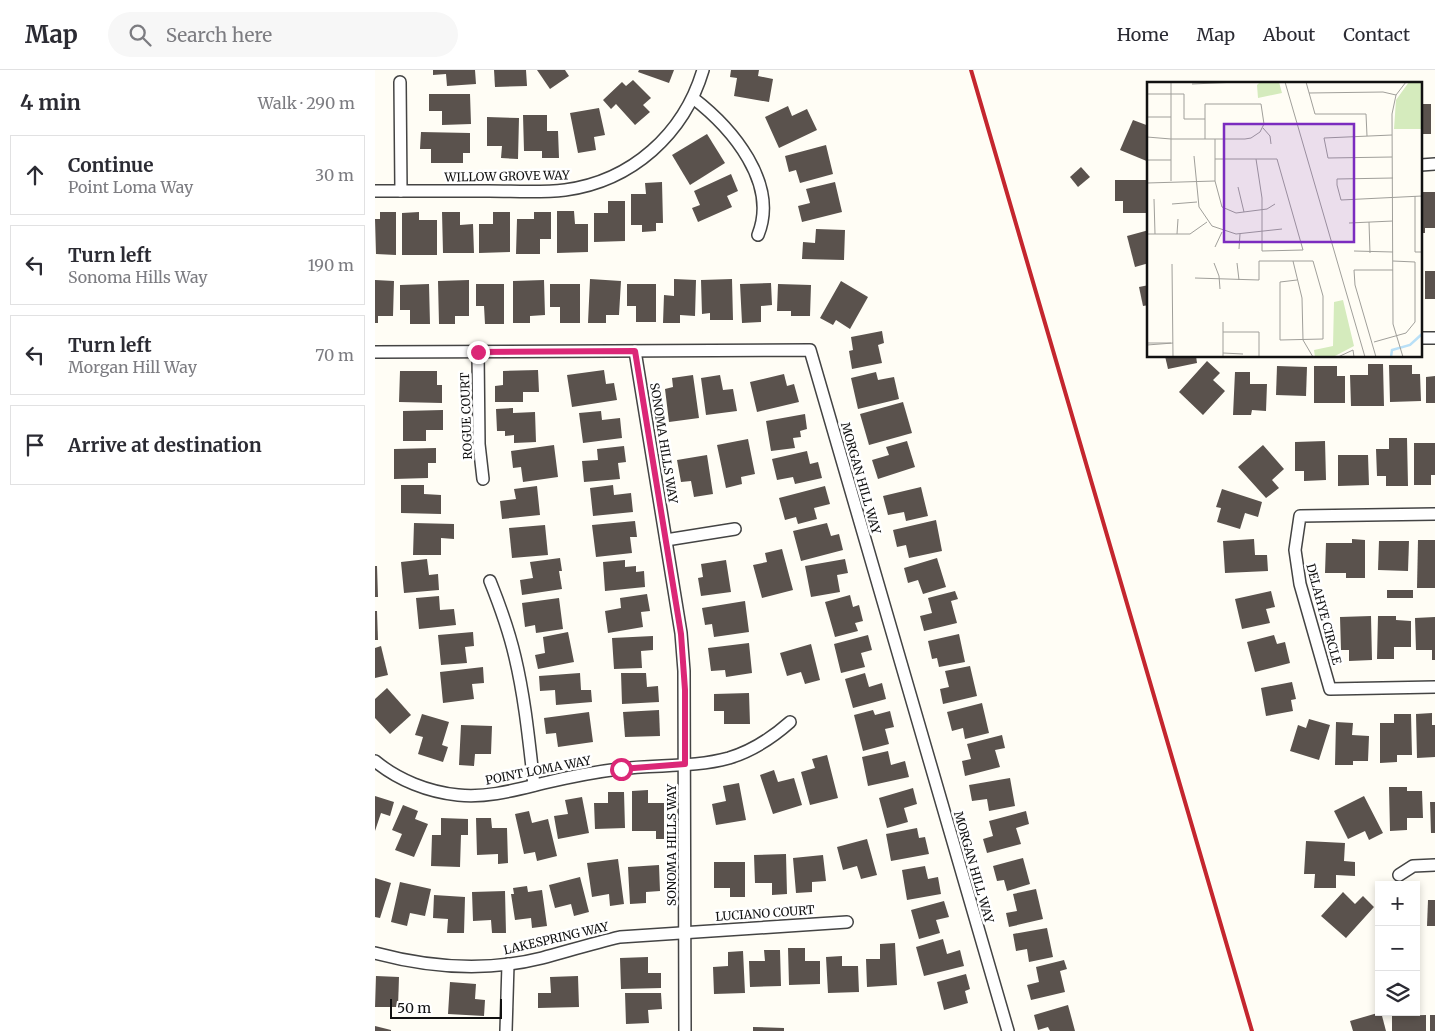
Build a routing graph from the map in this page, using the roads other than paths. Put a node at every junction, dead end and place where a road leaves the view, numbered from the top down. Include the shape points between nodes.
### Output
1 (703, 70) edge
2 (401, 82) dead end
3 (693, 98) junction
4 (401, 191) junction
5 (375, 192) edge
6 (758, 234) dead end
7 (635, 351) junction
8 (375, 352) edge
9 (478, 352) junction
10 (483, 479) dead end
11 (1435, 514) edge
12 (735, 529) dead end
13 (666, 540) junction
14 (490, 581) dead end
15 (1435, 687) edge
16 (791, 722) dead end
17 (375, 761) edge
18 (685, 764) junction
19 (535, 785) junction
20 (1435, 865) edge
21 (1399, 875) dead end
22 (847, 922) dead end
23 (685, 932) junction
24 (375, 953) edge
25 (508, 964) junction
26 (506, 1031) edge
27 (685, 1031) edge
28 (1008, 1031) edge

1 - 3 street, WILLOW GROVE WAY
2 - 4 street
3 - 4 street, WILLOW GROVE WAY via 678,123 656,148 629,168 597,182 547,191
3 - 6 street via 731,134 750,162 763,203 764,216
4 - 5 street, WILLOW GROVE WAY
7 - 9 street, MORGAN HILL WAY
7 - 13 street, SONOMA HILLS WAY
7 - 28 street, MORGAN HILL WAY via 810,350
8 - 9 street, MORGAN HILL WAY
9 - 10 street, ROGUE COURT via 479,444
11 - 15 street, DELAHYE CIRCLE via 1300,516 1295,550 1300,584 1330,689
12 - 13 street
13 - 18 street, SONOMA HILLS WAY via 681,634
14 - 19 street via 517,666
16 - 18 street, POINT LOMA WAY via 771,738 738,755
17 - 19 street, POINT LOMA WAY via 409,782 441,792 491,795
18 - 19 street, POINT LOMA WAY via 621,769
18 - 23 street, SONOMA HILLS WAY
20 - 21 street via 1413,866
22 - 23 street, LUCIANO COURT
23 - 25 street, LAKESPRING WAY via 620,937
23 - 27 street, SONOMA HILLS WAY
24 - 25 street, LAKESPRING WAY via 439,966
25 - 26 street

